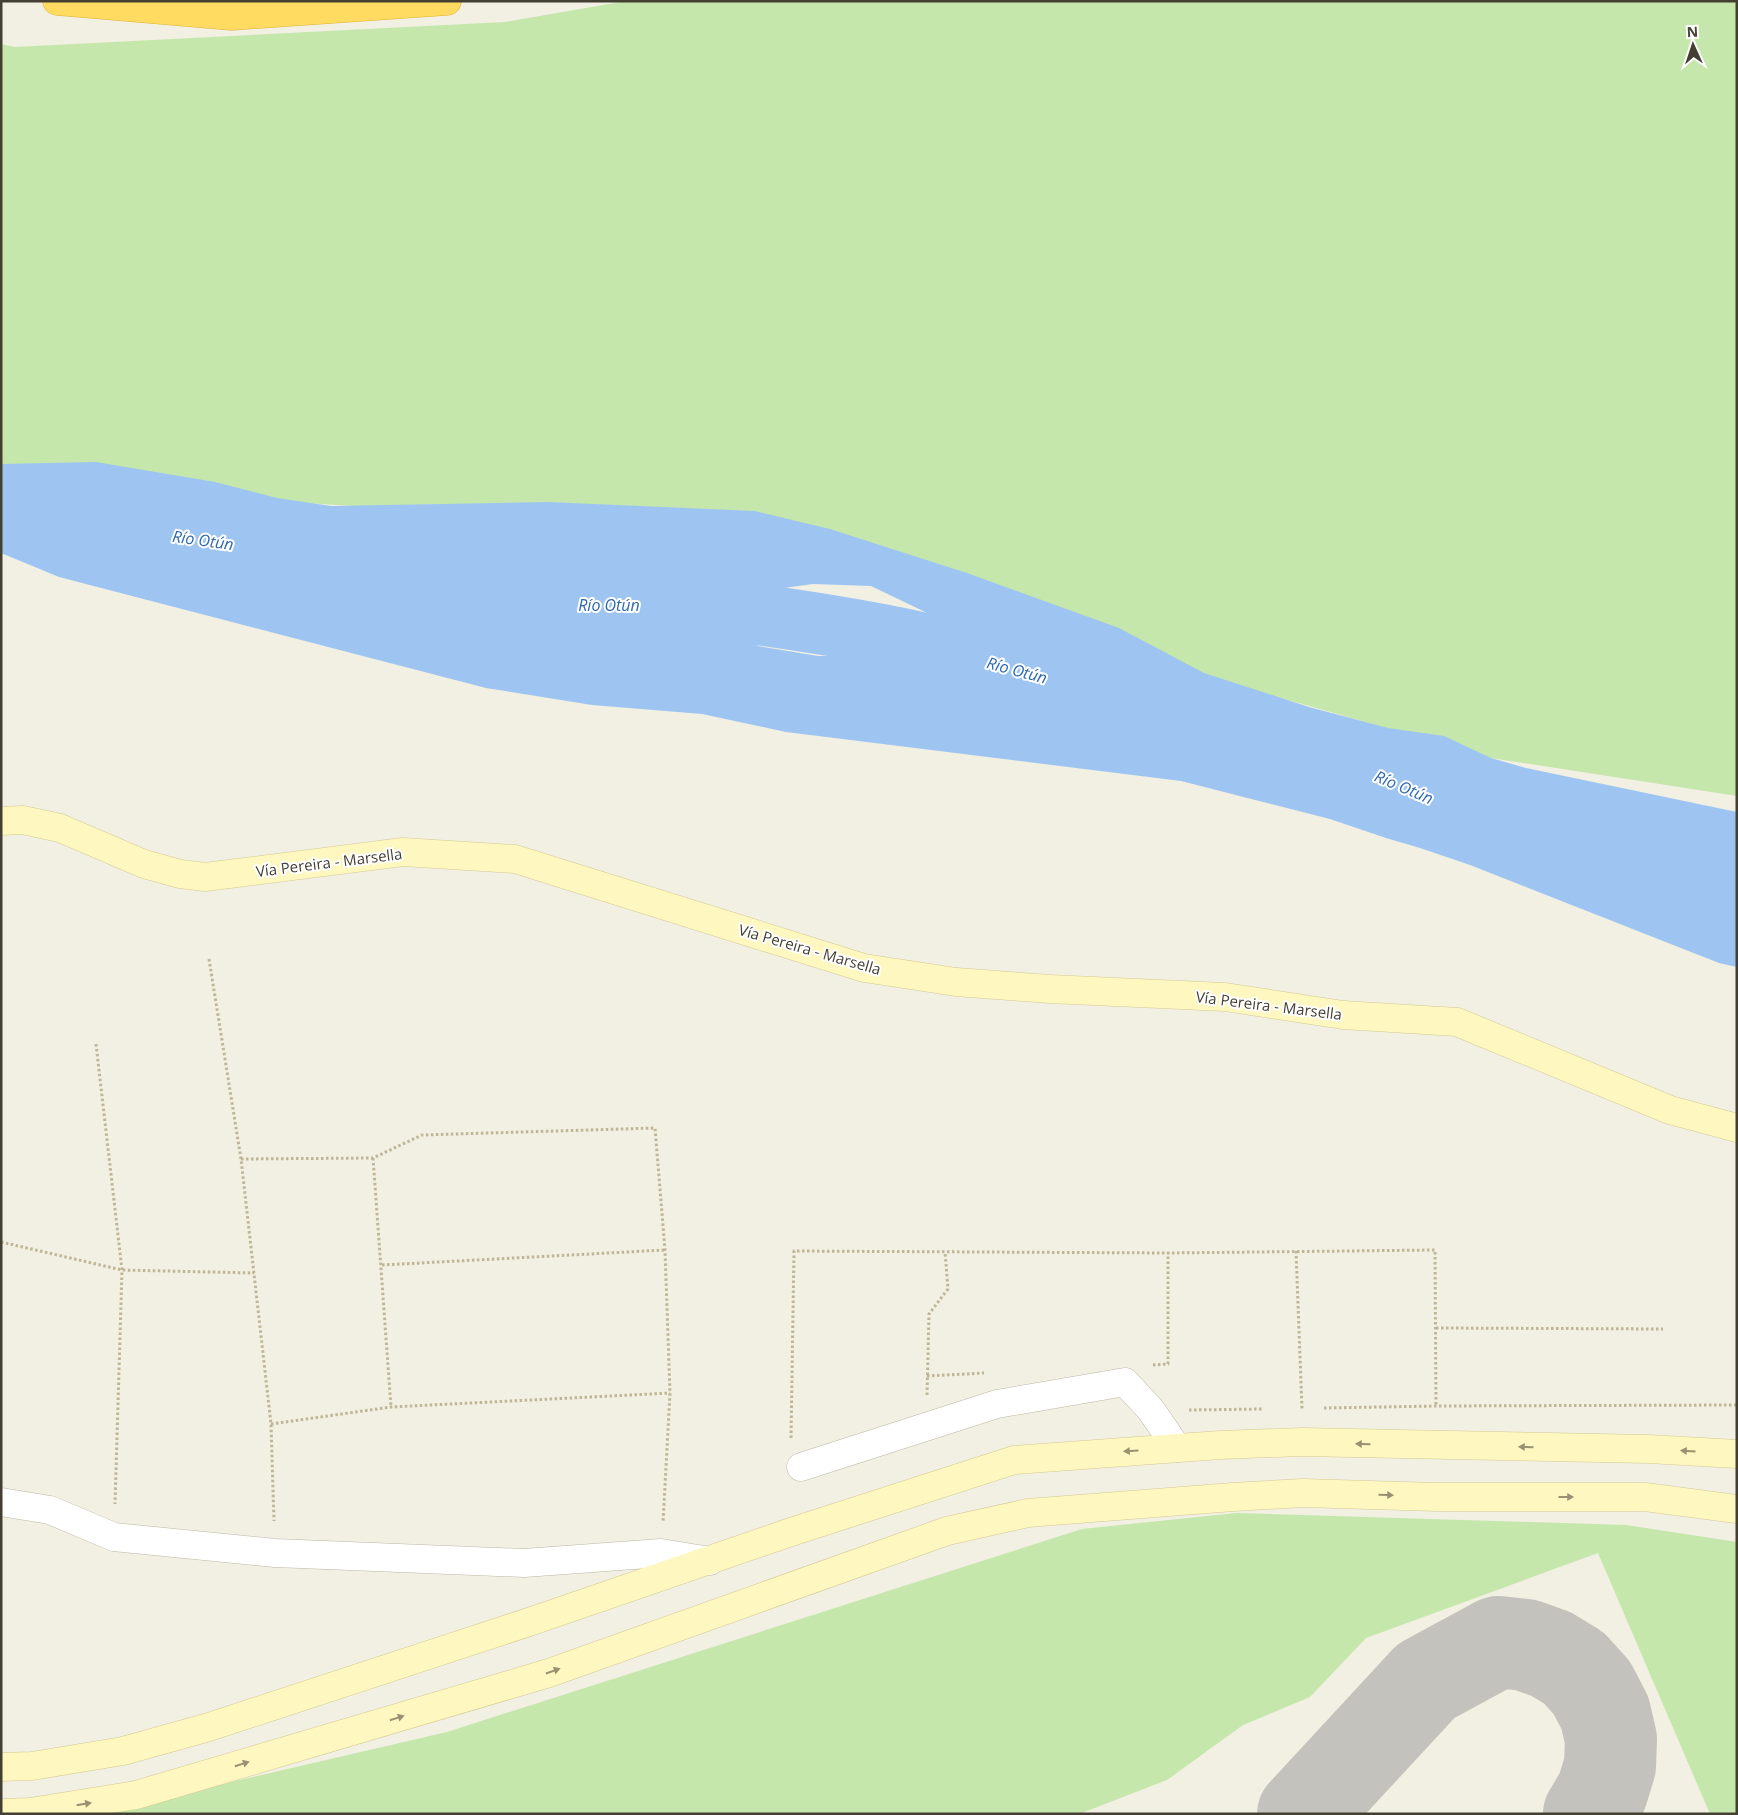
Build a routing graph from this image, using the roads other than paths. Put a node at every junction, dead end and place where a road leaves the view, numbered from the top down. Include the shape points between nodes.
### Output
1 (57, 1) edge
2 (446, 1) edge
3 (1, 821) edge
4 (1737, 1128) edge
5 (1177, 1448) junction
6 (1737, 1454) edge
7 (796, 1457) road end
8 (1, 1502) edge
9 (1737, 1509) edge
10 (710, 1561) junction
11 (1, 1767) edge
12 (1, 1814) edge

1 - 2 highway via 232,16
3 - 4 main road, Vía Pereira - Marsella via 23,820 60,828 144,864 205,877 402,852 515,860 864,968 956,982 1225,996 1343,1015 1457,1022 1670,1110
6 -> 5 main road via 1648,1449 1302,1442
5 - 7 street via 1151,1410 1125,1382 996,1404
5 -> 10 main road via 1014,1460
8 - 10 street via 50,1510 114,1537 275,1553 524,1563 662,1553
12 -> 9 main road via 145,1793 549,1673 947,1531 1028,1514 1303,1493 1645,1497
10 - 11 main road via 209,1727 123,1751 32,1766

